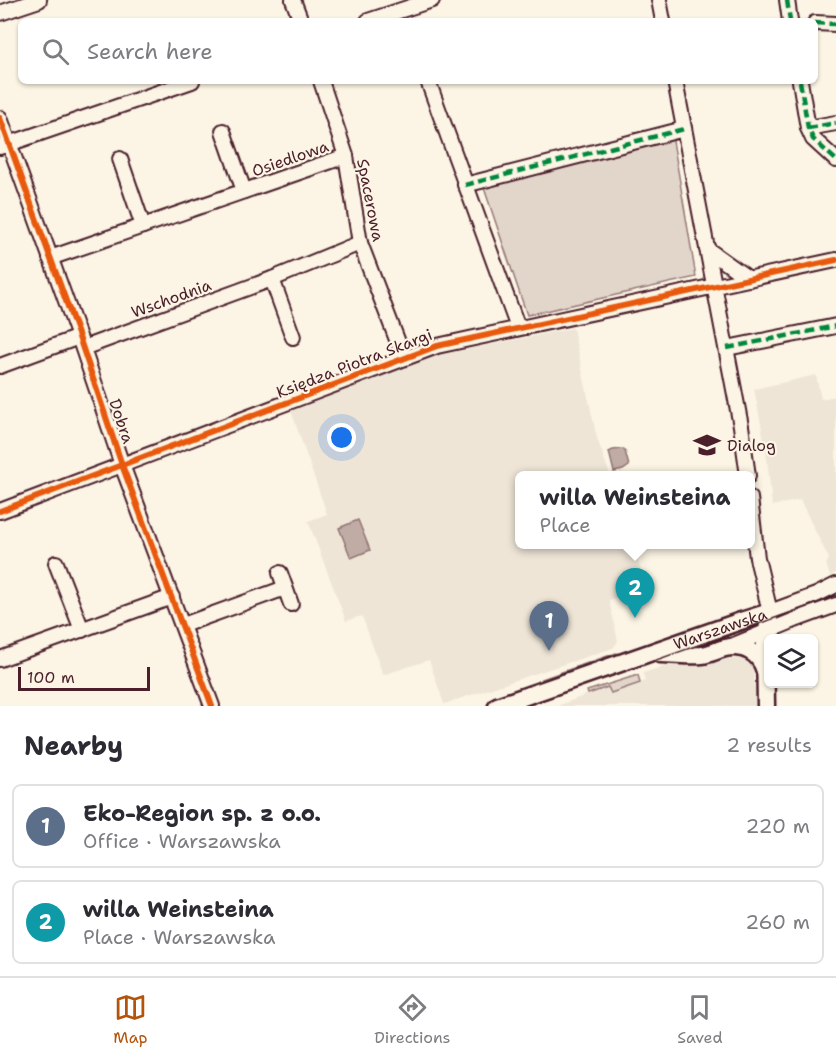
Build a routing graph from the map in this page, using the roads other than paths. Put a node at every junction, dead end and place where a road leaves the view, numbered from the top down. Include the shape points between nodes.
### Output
1 (39, 0) edge
2 (293, 0) edge
3 (432, 0) edge
4 (659, 0) edge
5 (786, 0) edge
6 (0, 13) edge
7 (405, 15) edge
8 (300, 18) edge
9 (386, 18) edge
10 (662, 18) edge
11 (789, 18) edge
12 (818, 23) edge
13 (836, 24) edge
14 (183, 84) edge
15 (322, 84) edge
16 (429, 84) edge
17 (676, 84) edge
18 (801, 84) edge
19 (0, 118) edge
20 (836, 123) edge
21 (808, 128) junction
22 (684, 129) junction
23 (223, 131) dead end
24 (5, 145) edge
25 (346, 156) junction
26 (120, 159) dead end
27 (836, 160) edge
28 (465, 185) junction
29 (244, 191) junction
30 (143, 226) junction
31 (360, 243) junction
32 (707, 249) junction
33 (50, 258) junction
34 (836, 260) edge
35 (272, 279) junction
36 (749, 279) junction
37 (714, 287) junction
38 (836, 326) edge
39 (518, 328) junction
40 (293, 337) dead end
41 (81, 342) junction
42 (726, 348) junction
43 (404, 358) junction
44 (0, 366) edge
45 (122, 465) junction
46 (747, 471) edge
47 (0, 511) edge
48 (755, 541) edge
49 (56, 563) dead end
50 (280, 573) dead end
51 (836, 585) edge
52 (285, 588) junction
53 (172, 597) junction
54 (291, 604) dead end
55 (836, 605) edge
56 (770, 612) junction
57 (183, 625) junction
58 (82, 630) junction
59 (766, 632) junction
60 (727, 648) junction
61 (635, 657) junction
62 (0, 659) edge
63 (764, 668) edge
64 (766, 688) edge
65 (212, 706) edge
66 (497, 706) edge
67 (766, 706) edge

1 - 6 street
2 - 8 street
3 - 7 street
4 - 10 street
5 - 11 street
7 - 9 street
12 - 13 street
14 - 24 street
15 - 25 street, Spacerowa
16 - 28 street
17 - 22 street
18 - 21 street
19 - 24 street, Dobra
20 - 21 street
21 - 27 street via 813,139
22 - 28 street
22 - 32 street
23 - 29 street, Osiedlowa
24 - 33 street, Dobra
25 - 29 street, Osiedlowa
25 - 31 street, Spacerowa
26 - 30 street
28 - 39 street
29 - 30 street, Osiedlowa
30 - 33 street, Osiedlowa
31 - 35 street, Wschodnia
31 - 43 street, Spacerowa
32 - 36 street
32 - 37 street
33 - 41 street, Dobra
34 - 36 street, Księdza Piotra Skargi
35 - 40 street
35 - 41 street, Wschodnia
36 - 37 street, Księdza Piotra Skargi
37 - 39 street, Księdza Piotra Skargi
37 - 42 street
38 - 42 street
39 - 43 street, Księdza Piotra Skargi via 437,346
41 - 44 street, Wschodnia
41 - 45 street, Dobra
42 - 46 street
43 - 45 street, Księdza Piotra Skargi
45 - 47 street, Księdza Piotra Skargi
45 - 53 street, Dobra
48 - 56 street
49 - 58 street
50 - 52 street
51 - 56 street, Warszawska
52 - 54 street
52 - 57 street
53 - 57 street, Dobra
53 - 58 street
55 - 59 street, Warszawska
56 - 59 main road
56 - 61 main road, Warszawska
57 - 65 street, Dobra
58 - 62 street
59 - 60 street, Warszawska
60 - 61 main road, Warszawska via 705,654
60 - 63 main road via 753,652
61 - 66 main road, Warszawska
64 - 67 main road

